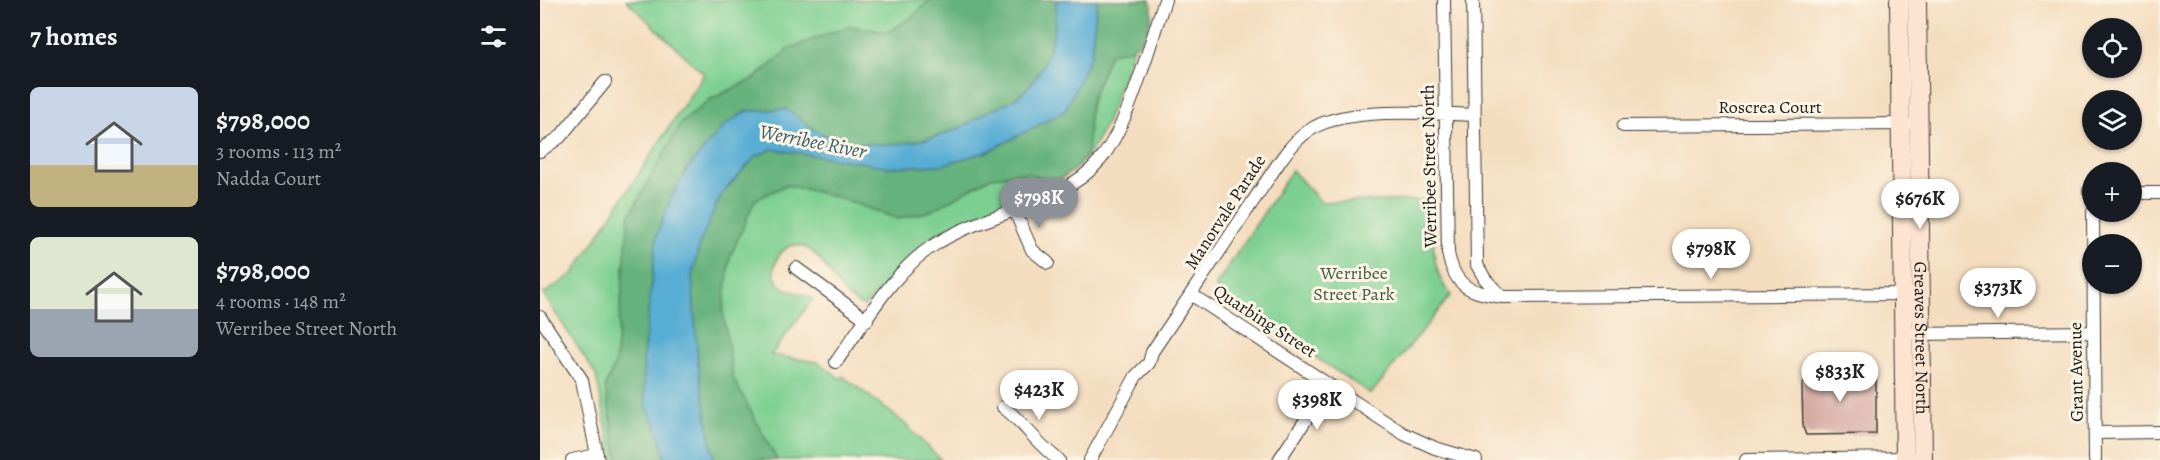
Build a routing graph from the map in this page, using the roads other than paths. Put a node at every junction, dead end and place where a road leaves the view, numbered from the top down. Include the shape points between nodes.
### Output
1 (1165, 0) edge
2 (1444, 0) edge
3 (1473, 0) edge
4 (1899, 0) edge
5 (1917, 0) edge
6 (605, 82) dead end
7 (1446, 114) junction
8 (1474, 115) junction
9 (1909, 124) junction
10 (1623, 126) dead end
11 (540, 151) edge
12 (2142, 193) edge
13 (2160, 193) edge
14 (1014, 209) junction
15 (2093, 222) edge
16 (1048, 263) dead end
17 (796, 268) dead end
18 (1912, 294) junction
19 (1192, 295) junction
20 (1502, 297) junction
21 (540, 317) edge
22 (867, 320) junction
23 (2093, 332) junction
24 (1912, 334) junction
25 (836, 362) dead end
26 (1329, 385) junction
27 (1003, 407) dead end
28 (2160, 432) edge
29 (2095, 433) junction
30 (598, 457) edge
31 (1454, 457) edge
32 (1914, 459) edge
33 (572, 460) edge
34 (1059, 460) edge
35 (1090, 460) edge
36 (1279, 460) edge
37 (1476, 460) edge
38 (1746, 460) edge
39 (2095, 460) edge

1 - 14 street via 1119,130 1106,152 1070,185
2 - 7 street, Werribee Street North
3 - 8 street
4 - 9 street, Greaves Street North
5 - 9 street, Greaves Street North
6 - 11 street via 560,137
7 - 8 street, Manorvale Parade
7 - 19 street, Manorvale Parade via 1343,117 1302,136 1280,161
7 - 20 street, Werribee Street North via 1451,268 1474,293
8 - 20 street via 1477,265
9 - 10 street, Roscrea Court
9 - 18 street, Greaves Street North
12 - 13 street
14 - 16 street via 1032,250
14 - 22 street via 952,234 921,254 903,271
15 - 23 street, Grant Avenue
17 - 22 street
18 - 20 street, Werribee Street North
18 - 24 street, Greaves Street North
19 - 26 street, Quarbing Street
19 - 35 street, Manorvale Parade via 1152,352 1147,366 1139,372
21 - 30 street via 582,380
22 - 25 street
23 - 24 street
23 - 29 street, Grant Avenue
24 - 32 street, Greaves Street North
26 - 31 street, Quarbing Street via 1404,434
26 - 36 street
27 - 34 street
28 - 29 street
29 - 39 street, Grant Avenue
30 - 33 street
31 - 37 street, Quarbing Street
32 - 38 street

